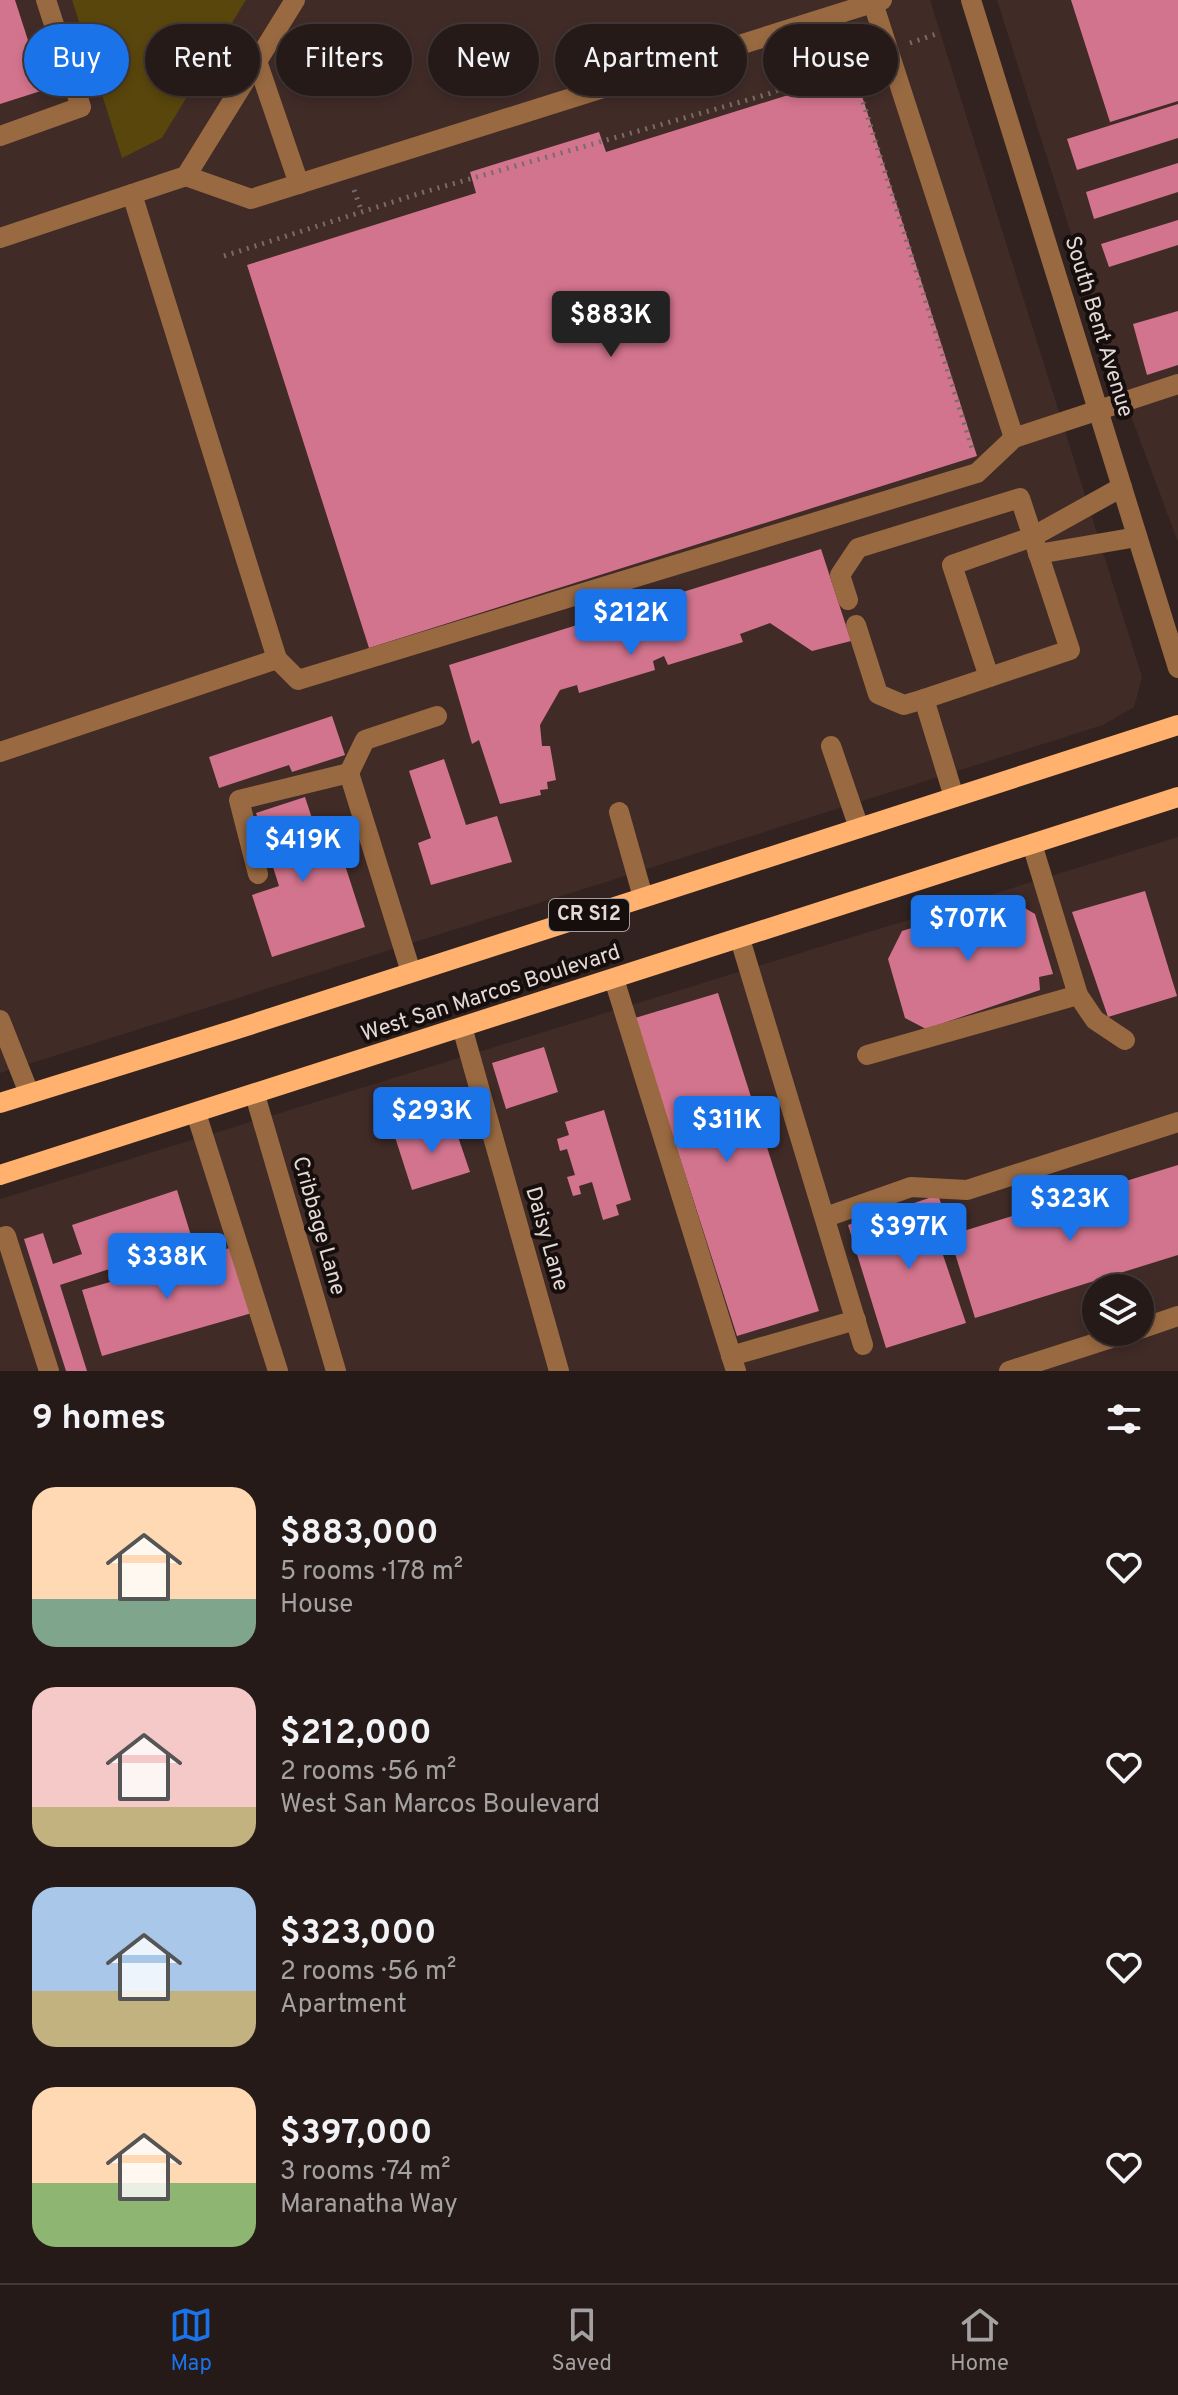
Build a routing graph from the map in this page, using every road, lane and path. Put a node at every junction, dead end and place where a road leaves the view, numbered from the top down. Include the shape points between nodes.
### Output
1 (46, 0) edge
2 (295, 0) edge
3 (971, 0) edge
4 (877, 1) edge
5 (882, 24) edge
6 (939, 33) dead end
7 (898, 47) edge
8 (260, 56) edge
9 (260, 70) edge
10 (898, 81) edge
11 (235, 96) edge
12 (763, 96) edge
13 (861, 96) edge
14 (0, 136) edge
15 (186, 176) junction
16 (299, 184) junction
17 (132, 194) junction
18 (0, 238) edge
19 (224, 256) dead end
20 (1178, 384) edge
21 (1097, 409) junction
22 (1014, 438) junction
23 (974, 453) dead end
24 (1122, 487) junction
25 (1137, 537) junction
26 (1035, 546) junction
27 (848, 600) dead end
28 (856, 625) dead end
29 (277, 659) junction
30 (1178, 668) edge
31 (989, 677) junction
32 (924, 699) junction
33 (437, 716) dead end
34 (1178, 725) edge
35 (831, 746) dead end
36 (0, 752) edge
37 (349, 773) junction
38 (954, 797) junction
39 (1178, 797) edge
40 (619, 812) dead end
41 (859, 828) junction
42 (1032, 844) junction
43 (258, 874) dead end
44 (643, 897) junction
45 (740, 939) junction
46 (411, 972) junction
47 (614, 979) junction
48 (1078, 995) junction
49 (0, 1020) edge
50 (462, 1027) junction
51 (1125, 1040) dead end
52 (867, 1055) dead end
53 (29, 1093) junction
54 (255, 1095) junction
55 (0, 1103) edge
56 (196, 1113) junction
57 (1178, 1122) edge
58 (0, 1175) edge
59 (826, 1217) junction
60 (0, 1238) edge
61 (1178, 1316) edge
62 (856, 1320) junction
63 (1154, 1324) edge
64 (863, 1345) dead end
65 (1087, 1346) edge
66 (733, 1363) edge
67 (49, 1371) edge
68 (278, 1371) edge
69 (336, 1371) edge
70 (559, 1371) edge
71 (1009, 1371) edge

1 - 14 street via 81,107
2 - 8 street
3 - 21 street, South Bent Avenue
4 - 5 street
4 - 16 street
6 - 7 path
9 - 16 street
10 - 22 street
11 - 15 street
12 - 19 path via 424,192
13 - 23 path
15 - 16 street via 251,199
15 - 17 street
17 - 18 street
17 - 29 street
20 - 21 street
21 - 22 street
21 - 24 street, South Bent Avenue
22 - 29 street via 977,473 298,680
24 - 25 street, South Bent Avenue
24 - 26 street
25 - 26 street
25 - 30 street, South Bent Avenue
26 - 27 street via 1020,498 858,548 840,575
26 - 31 street via 1070,650
26 - 31 street via 952,565
28 - 32 street via 878,694 904,705
29 - 36 street
31 - 32 street
32 - 38 street
33 - 37 street via 365,740
34 - 38 main road, West San Marcos Boulevard / CR S12
35 - 41 street
37 - 43 street via 239,800
37 - 46 street
38 - 41 main road, West San Marcos Boulevard / CR S12
39 - 42 main road, West San Marcos Boulevard
40 - 44 street
41 - 44 main road, West San Marcos Boulevard / CR S12
42 - 45 main road, West San Marcos Boulevard
42 - 48 street
44 - 46 main road, West San Marcos Boulevard / CR S12
45 - 47 main road, West San Marcos Boulevard
45 - 59 street
46 - 53 main road, West San Marcos Boulevard / CR S12
47 - 50 main road, West San Marcos Boulevard
47 - 66 street
48 - 51 street via 1095,1020
48 - 52 street
49 - 53 street
50 - 54 main road, West San Marcos Boulevard
50 - 70 street, Daisy Lane
53 - 55 main road, West San Marcos Boulevard / CR S12
54 - 56 main road, West San Marcos Boulevard
54 - 69 street, Cribbage Lane
56 - 58 main road, West San Marcos Boulevard
56 - 68 street
57 - 59 street via 967,1190 911,1187
59 - 62 street
60 - 67 street via 6,1236
61 - 63 street
62 - 64 street
62 - 66 street
65 - 71 street

